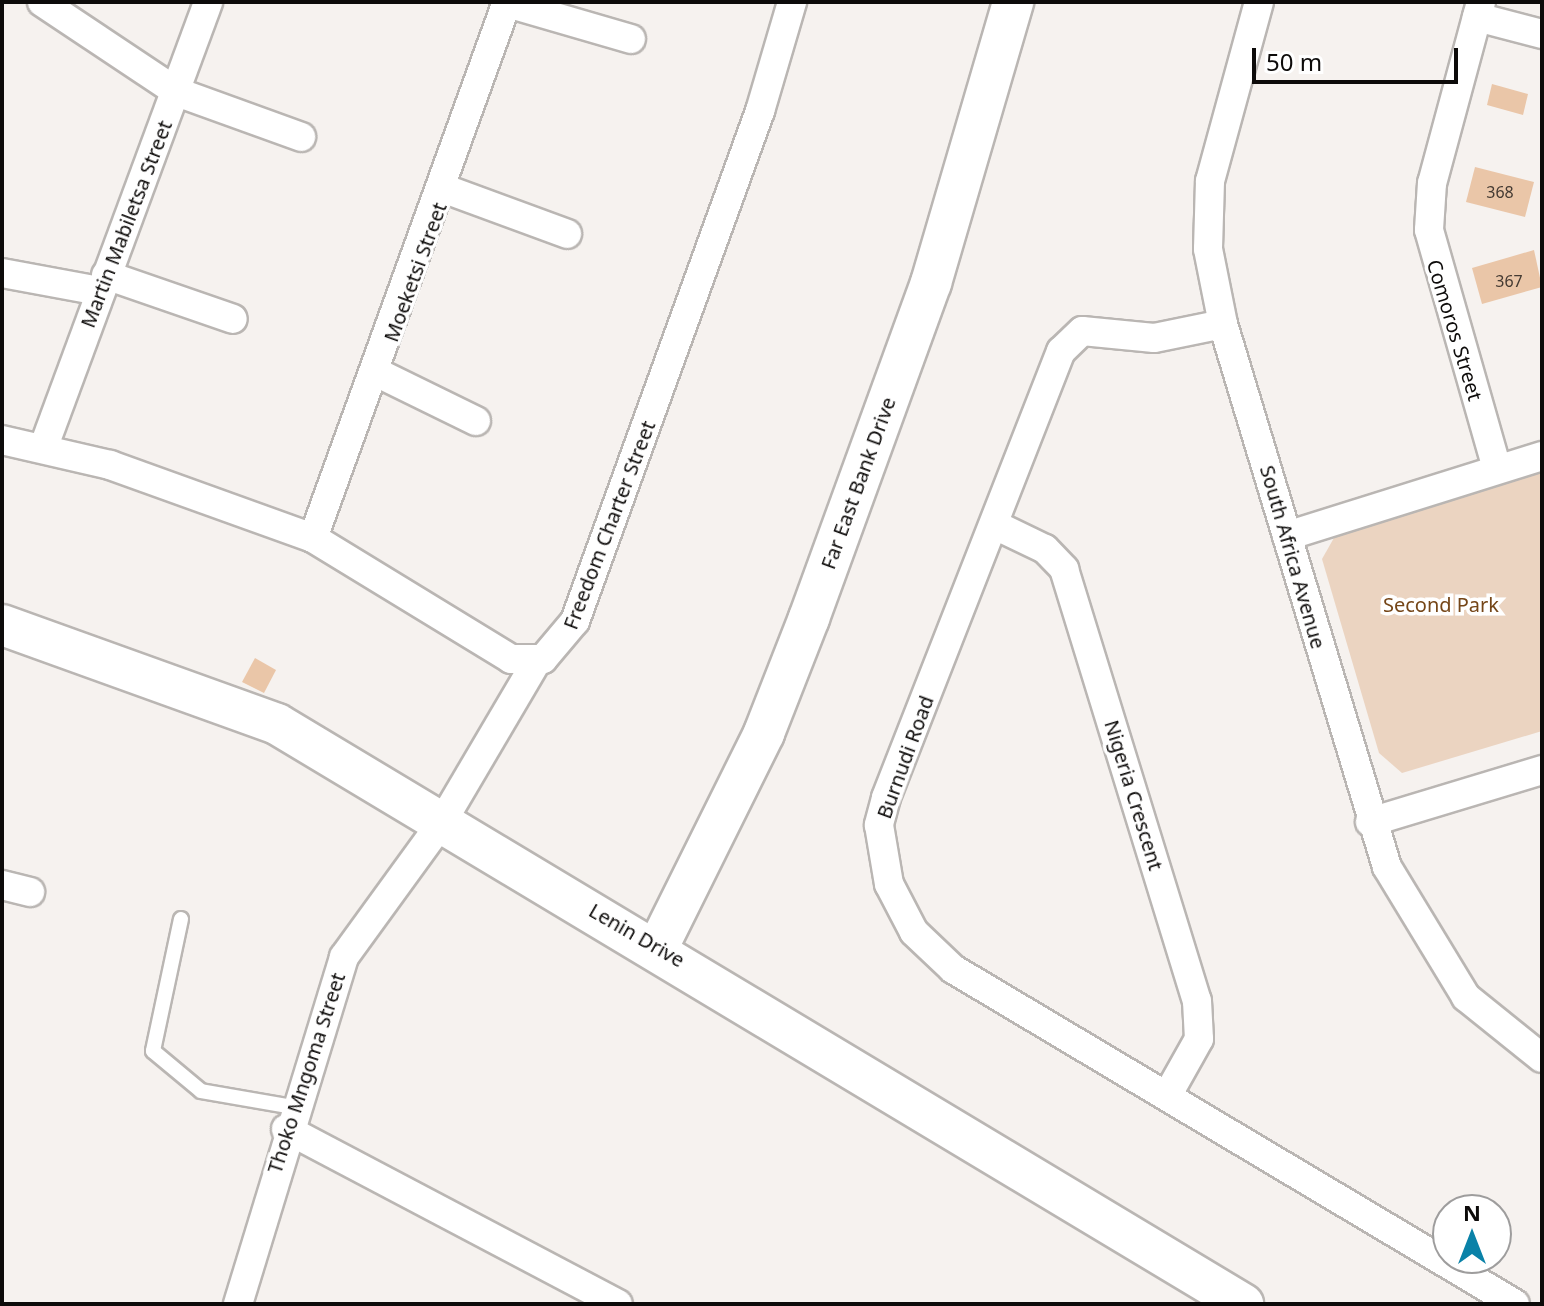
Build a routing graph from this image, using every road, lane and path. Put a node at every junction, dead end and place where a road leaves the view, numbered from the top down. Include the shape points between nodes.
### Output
1 (42, 2) edge
2 (208, 2) edge
3 (792, 2) edge
4 (1013, 2) edge
5 (1259, 2) edge
6 (507, 3) edge
7 (1479, 9) edge
8 (1542, 34) edge
9 (631, 39) dead end
10 (177, 92) junction
11 (301, 137) dead end
12 (445, 189) junction
13 (567, 234) dead end
14 (2, 273) edge
15 (102, 283) junction
16 (233, 319) dead end
17 (1223, 324) junction
18 (378, 373) junction
19 (476, 421) dead end
20 (2, 440) edge
21 (44, 446) junction
22 (1542, 456) edge
23 (1497, 469) junction
24 (995, 525) junction
25 (1287, 536) junction
26 (313, 538) junction
27 (2, 625) edge
28 (535, 664) junction
29 (1542, 770) edge
30 (442, 822) junction
31 (1370, 822) junction
32 (2, 885) edge
33 (30, 892) dead end
34 (181, 919) dead end
35 (658, 947) junction
36 (1542, 1058) edge
37 (1167, 1096) junction
38 (290, 1118) junction
39 (238, 1304) edge
40 (618, 1304) edge
41 (1243, 1304) edge
42 (1515, 1304) edge

1 - 10 street
2 - 10 street, Martin Mabiletsa Street
3 - 28 street, Freedom Charter Street via 760,111 575,621 554,653
4 - 35 street, Far East Bank Drive via 931,283 809,618 764,733
5 - 17 street, South Africa Avenue via 1207,215
6 - 9 street
6 - 12 street, Moeketsi Street
7 - 8 street
7 - 23 street, Comoros Street via 1432,183 1429,230
10 - 11 street
10 - 15 street, Martin Mabiletsa Street
12 - 13 street
12 - 18 street, Moeketsi Street
14 - 15 street
15 - 16 street
15 - 21 street, Martin Mabiletsa Street
17 - 24 street, Burnudi Road via 1154,338 1096,330 1073,336
17 - 25 street, South Africa Avenue
18 - 19 street
18 - 26 street, Moeketsi Street
20 - 21 street
21 - 26 street
22 - 23 street
23 - 25 street
24 - 37 street, Nigeria Crescent via 1045,549 1064,569 1197,1001 1199,1039
24 - 37 street, Burnudi Road via 886,798 879,825 889,884 932,953
25 - 31 street, South Africa Avenue
26 - 28 street via 450,626 511,659
27 - 30 street, Lenin Drive via 277,724
28 - 30 street, Freedom Charter Street
29 - 31 street
30 - 35 street, Lenin Drive
30 - 38 street, Thoko Mngoma Street via 344,957
31 - 36 street, South Africa Avenue via 1439,960 1466,997
32 - 33 street
34 - 38 lane via 153,1051 201,1091
35 - 41 street, Lenin Drive
37 - 42 street, Burnudi Road
38 - 39 street, Thoko Mngoma Street
38 - 40 street

